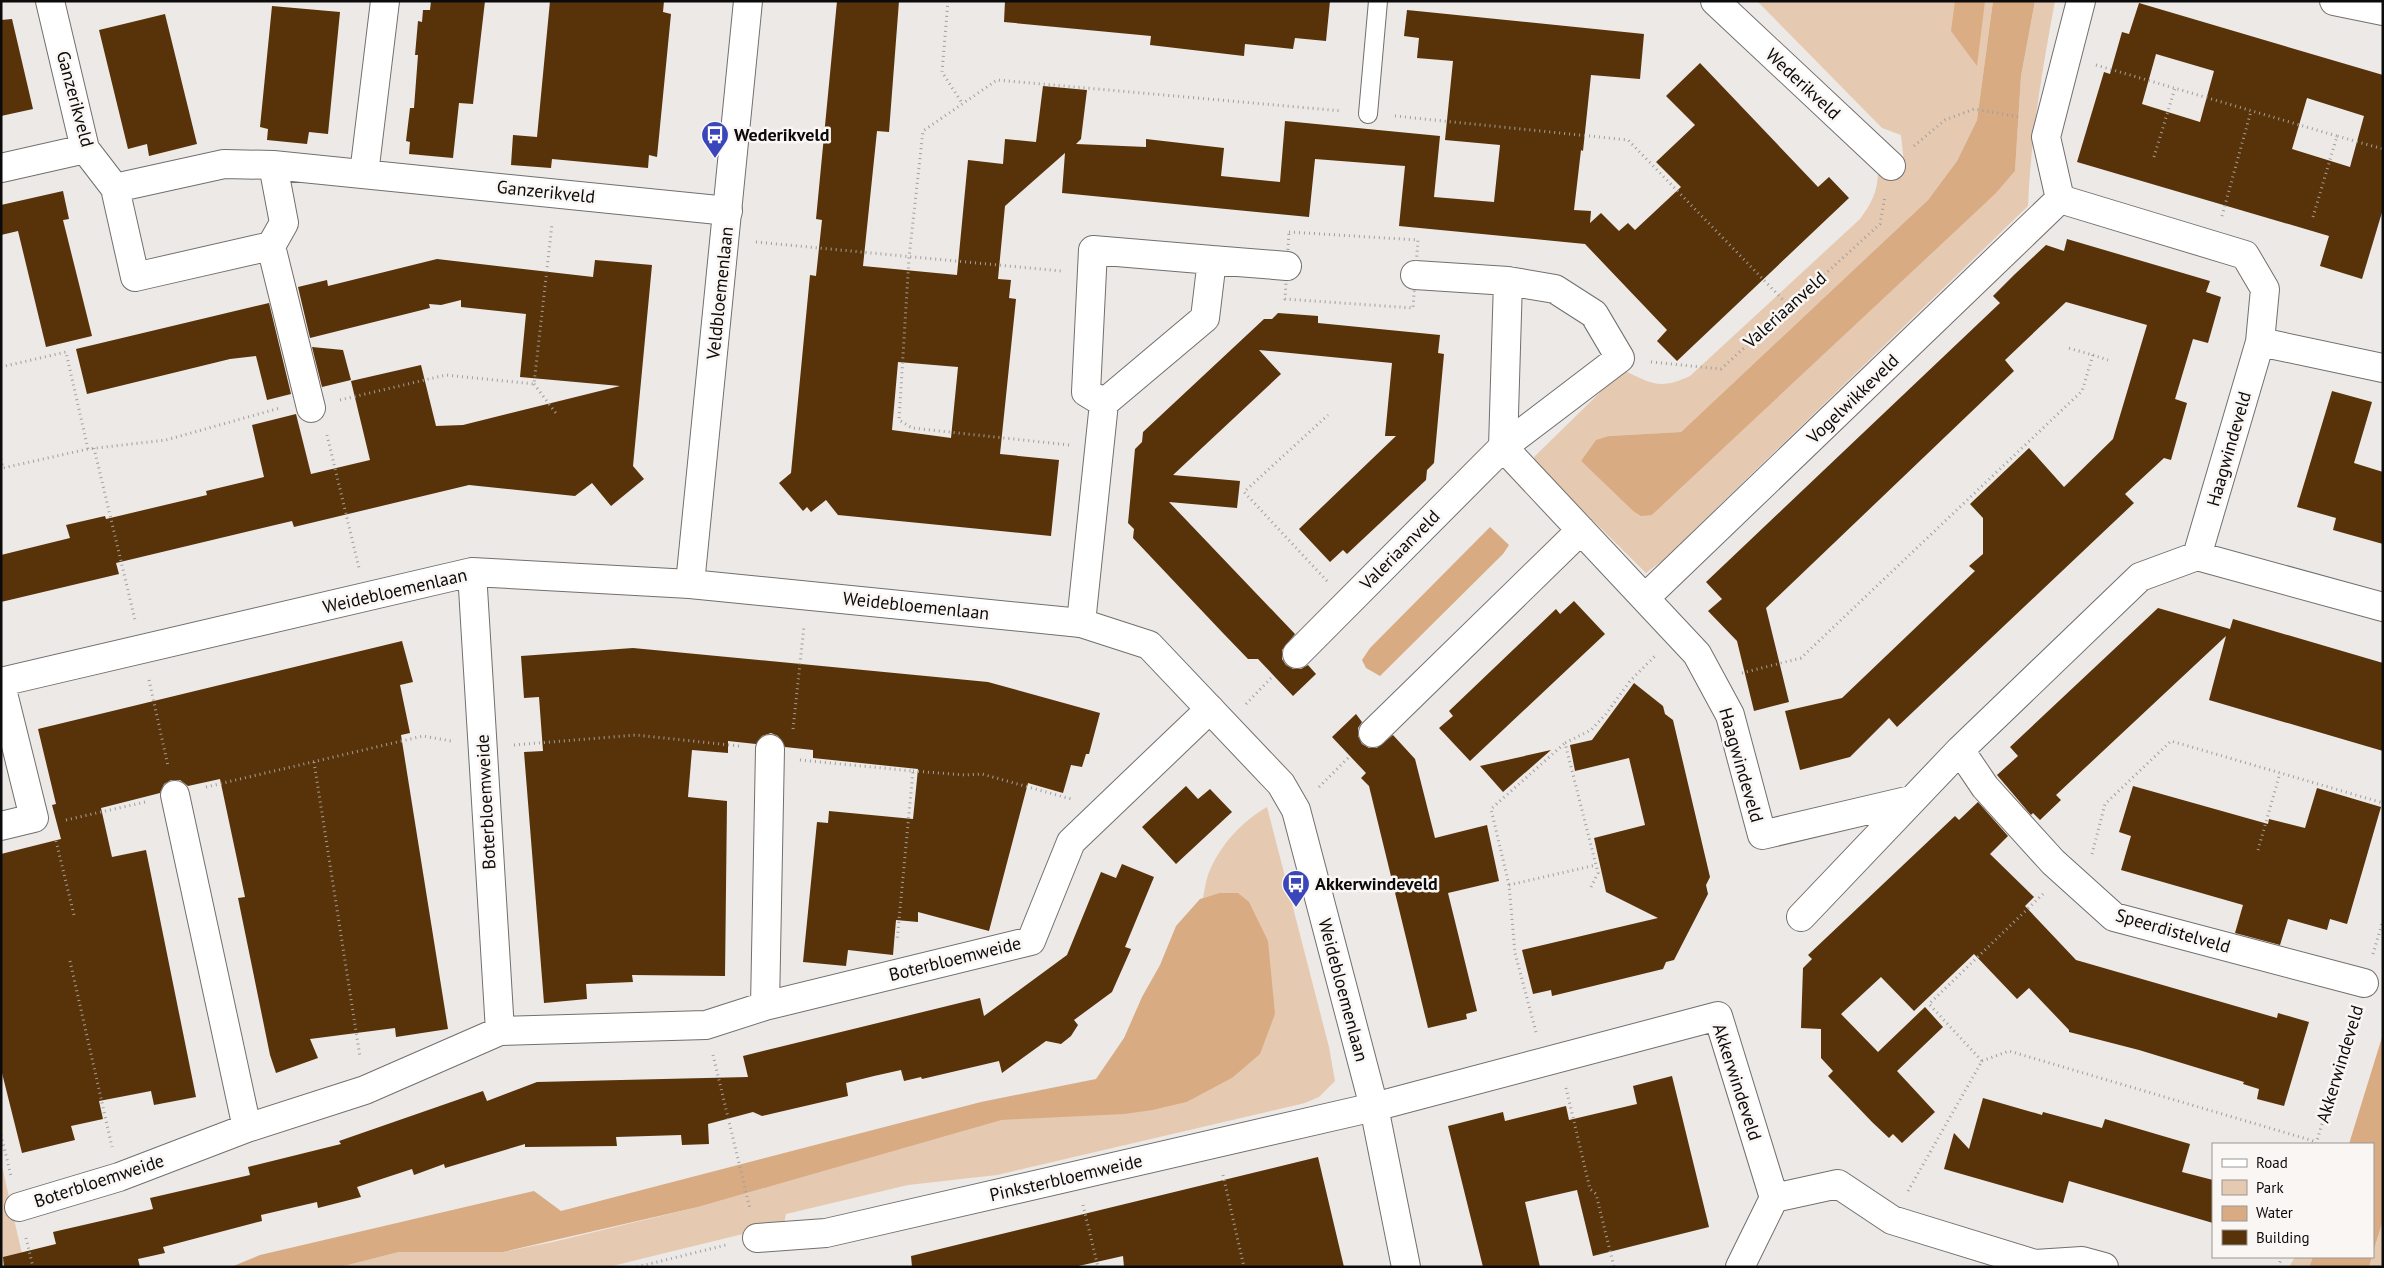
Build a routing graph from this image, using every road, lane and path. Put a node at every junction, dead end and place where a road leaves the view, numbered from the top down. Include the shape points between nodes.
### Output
1 (50, 1) edge
2 (385, 1) edge
3 (748, 1) edge
4 (948, 1) edge
5 (1378, 1) edge
6 (1715, 1) edge
7 (2081, 1) edge
8 (2334, 1) edge
9 (2383, 11) edge
10 (2067, 56) junction
11 (2175, 88) junction
12 (962, 103) junction
13 (2251, 110) junction
14 (1368, 114) junction
15 (2026, 118) dead end
16 (2338, 136) junction
17 (85, 149) junction
18 (2383, 150) edge
19 (2154, 156) dead end
20 (273, 165) junction
21 (1891, 166) junction
22 (1, 168) edge
23 (364, 174) junction
24 (115, 188) junction
25 (556, 193) junction
26 (2060, 199) junction
27 (728, 211) junction
28 (2313, 217) dead end
29 (725, 239) junction
30 (271, 246) junction
31 (2213, 246) junction
32 (909, 258) junction
33 (1212, 260) junction
34 (1287, 266) junction
35 (1092, 273) junction
36 (1415, 275) junction
37 (1508, 281) junction
38 (1789, 306) junction
39 (2260, 342) junction
40 (2068, 348) dead end
41 (2093, 355) junction
42 (1620, 358) junction
43 (2108, 360) dead end
44 (1, 366) edge
45 (2383, 368) edge
46 (534, 384) junction
47 (1104, 402) junction
48 (313, 404) junction
49 (1328, 415) dead end
50 (558, 416) dead end
51 (1504, 447) junction
52 (94, 448) junction
53 (1099, 448) junction
54 (88, 449) junction
55 (1, 459) edge
56 (1581, 530) junction
57 (2197, 556) junction
58 (472, 572) junction
59 (690, 584) junction
60 (808, 595) junction
61 (366, 597) junction
62 (1645, 598) junction
63 (1347, 603) junction
64 (2383, 606) edge
65 (1081, 623) junction
66 (1678, 634) junction
67 (142, 649) junction
68 (1297, 654) dead end
69 (1274, 676) dead end
70 (1711, 680) junction
71 (1, 684) edge
72 (1217, 717) junction
73 (793, 732) dead end
74 (1374, 734) dead end
75 (1565, 743) junction
76 (483, 747) junction
77 (1960, 750) junction
78 (770, 753) junction
79 (1350, 756) dead end
80 (314, 762) junction
81 (913, 771) junction
82 (2280, 773) junction
83 (175, 795) junction
84 (1911, 800) junction
85 (2383, 803) edge
86 (1296, 810) junction
87 (1096, 818) junction
88 (43, 820) junction
89 (1, 826) edge
90 (2258, 850) dead end
91 (1596, 865) junction
92 (2074, 881) junction
93 (1509, 885) junction
94 (1591, 887) dead end
95 (74, 915) dead end
96 (1801, 917) dead end
97 (70, 962) dead end
98 (894, 974) junction
99 (2364, 983) joint
100 (765, 1006) junction
101 (706, 1025) junction
102 (500, 1031) junction
103 (1552, 1060) junction
104 (1982, 1061) junction
105 (365, 1090) junction
106 (1374, 1107) junction
107 (247, 1128) junction
108 (1, 1135) edge
109 (1216, 1143) junction
110 (2317, 1143) edge
111 (1076, 1175) junction
112 (119, 1177) junction
113 (1774, 1198) junction
114 (749, 1203) dead end
115 (19, 1207) joint
116 (1892, 1220) junction
117 (757, 1238) joint
118 (637, 1267) edge
119 (1098, 1267) edge
120 (1244, 1267) edge
121 (1406, 1267) edge
122 (1614, 1267) edge
123 (1740, 1267) edge
124 (2104, 1267) edge

1 - 17 street, Ganzerikveld
2 - 23 street
3 - 27 street, Veldbloemenlaan
4 - 12 path via 942,72
5 - 14 lane
6 - 21 street, Wederikveld
7 - 10 street
8 - 9 street
10 - 11 path
10 - 26 street via 2046,137
11 - 13 path
11 - 19 path
12 - 14 path via 997,80
12 - 32 path via 923,131
13 - 16 path
13 - 31 path
14 - 38 path via 1628,140
15 - 21 path via 1974,108 1945,120
16 - 18 path
16 - 28 path
17 - 22 street
17 - 24 street, Ganzerikveld
20 - 23 street, Ganzerikveld
20 - 24 street, Ganzerikveld via 224,164
20 - 30 street via 284,223
21 - 38 path, Valeriaanveld via 1880,224
23 - 25 street, Ganzerikveld
24 - 30 street, Ganzerikveld via 135,277
25 - 27 street, Ganzerikveld
25 - 46 path
26 - 31 street
26 - 62 street, Vogelwikkeveld
27 - 29 street, Veldbloemenlaan
29 - 32 path
29 - 59 street, Veldbloemenlaan
30 - 48 street
31 - 39 street via 2244,255 2265,289
32 - 35 path
32 - 53 path via 899,420 912,428
33 - 34 street
33 - 35 street via 1093,250
33 - 47 street via 1205,318
34 - 36 path via 1284,299 1294,300 1413,308
34 - 36 path via 1289,232 1418,240
35 - 47 street via 1086,392
36 - 37 street
37 - 42 street via 1555,289 1594,314
37 - 51 street
38 - 42 path, Valeriaanveld via 1721,369
39 - 45 street
39 - 57 street, Haagwindeveld
40 - 41 path
41 - 43 path
41 - 70 path via 2082,390 1801,658
42 - 51 street, Valeriaanveld
44 - 54 path via 66,352
46 - 48 path via 446,374
46 - 50 path
47 - 53 street
48 - 52 path via 166,440
48 - 61 path
49 - 63 path via 1244,492
51 - 56 street
51 - 63 street, Valeriaanveld
52 - 54 path
52 - 67 path
53 - 65 street
54 - 55 path via 3,468
56 - 62 street
56 - 74 street
57 - 64 street
57 - 77 street via 2140,577
58 - 59 street, Weidebloemenlaan
58 - 61 street, Weidebloemenlaan
58 - 76 street, Boterbloemweide
59 - 60 street, Weidebloemenlaan
60 - 65 street, Weidebloemenlaan
60 - 73 path
61 - 67 street, Weidebloemenlaan
62 - 66 street, Haagwindeveld
63 - 68 street, Valeriaanveld
65 - 72 street, Weidebloemenlaan via 1149,645
66 - 70 street, Haagwindeveld via 1697,654
66 - 75 path via 1630,681 1591,730
67 - 71 street, Weidebloemenlaan
67 - 83 path
69 - 72 path
70 - 84 street, Haagwindeveld via 1730,715 1762,835
71 - 88 street, Weidebloemenlaan
72 - 86 street, Weidebloemenlaan via 1281,784
72 - 87 street, Boterbloemweide
75 - 91 path
75 - 93 path via 1491,809
76 - 78 path via 636,735
76 - 80 path via 423,736
76 - 102 street, Boterbloemweide
77 - 84 street
77 - 92 street, Speerdistelveld via 1985,787
78 - 81 path
78 - 100 street
79 - 86 path
80 - 83 path
80 - 105 path
81 - 87 path via 982,774 1082,802
81 - 98 path
82 - 85 path
82 - 90 path
82 - 92 path via 2171,740 2105,804
83 - 88 path
83 - 107 street
84 - 96 street
86 - 106 street, Weidebloemenlaan
87 - 98 street, Boterbloemweide via 1071,842 1031,941
88 - 89 street
88 - 95 path
91 - 93 path
91 - 94 path via 1598,873
92 - 99 street, Speerdistelveld via 2114,917
92 - 104 path via 1929,1004
93 - 103 path via 1515,953
97 - 112 path
98 - 100 street, Boterbloemweide
99 - 110 path, Akkerwindeveld
100 - 101 street, Boterbloemweide
101 - 102 street, Boterbloemweide
101 - 114 path
102 - 105 street, Boterbloemweide
103 - 106 street, Akkerwindeveld
103 - 113 street, Akkerwindeveld via 1718,1016
103 - 122 path via 1590,1189 1596,1194
104 - 110 path via 2009,1051
104 - 116 path
105 - 107 street, Boterbloemweide
106 - 109 street, Pinksterbloemweide
106 - 121 street, Weidebloemenlaan
107 - 112 street, Boterbloemweide
108 - 115 path, Boterbloemweide
109 - 111 street, Pinksterbloemweide
109 - 120 path
111 - 117 street, Pinksterbloemweide via 826,1233
111 - 119 path
112 - 115 street, Boterbloemweide
113 - 116 street via 1838,1184
113 - 123 street
116 - 124 street via 2036,1264 2082,1261
117 - 118 path

